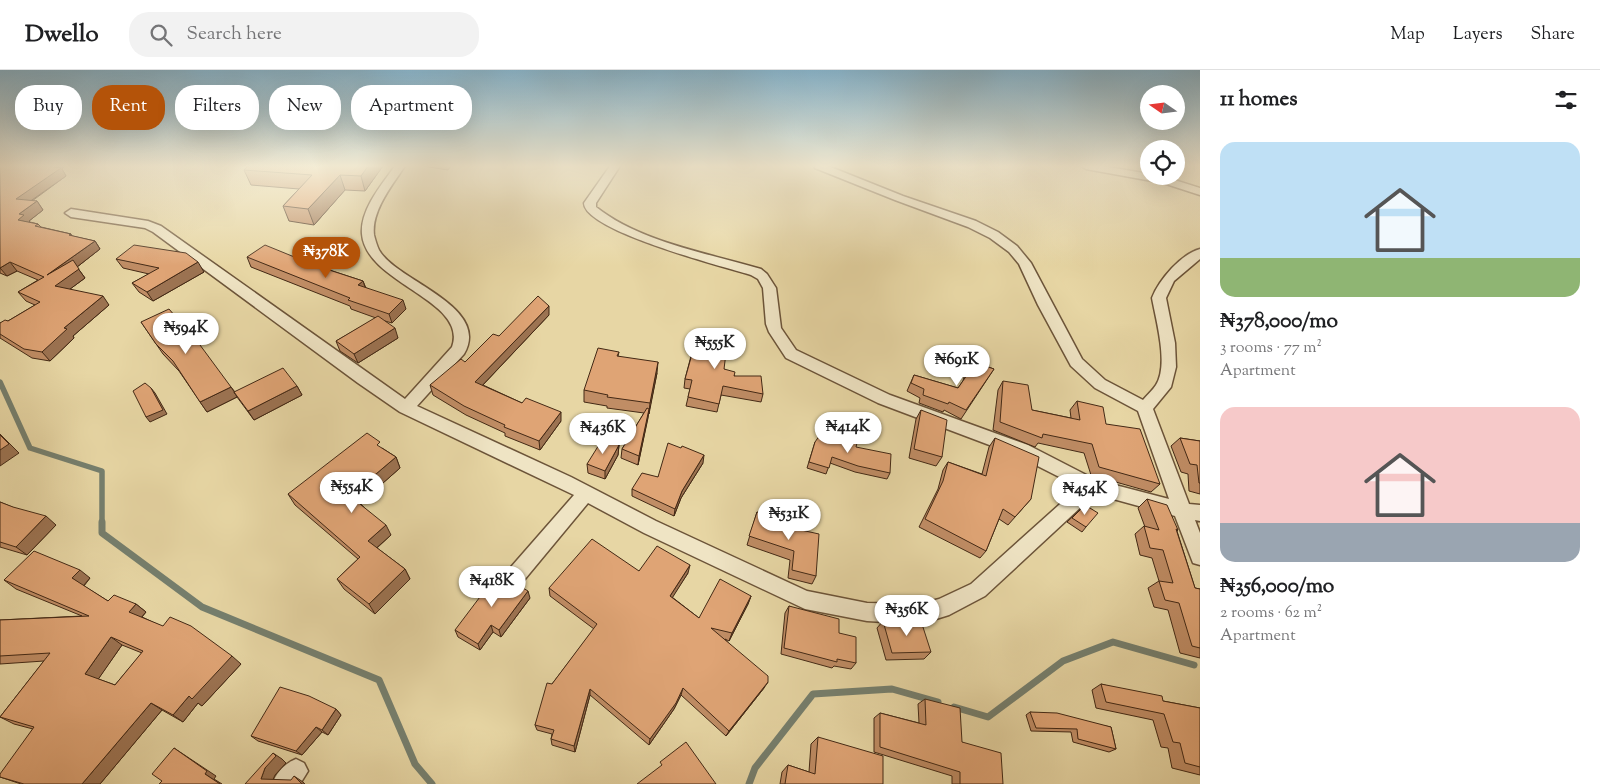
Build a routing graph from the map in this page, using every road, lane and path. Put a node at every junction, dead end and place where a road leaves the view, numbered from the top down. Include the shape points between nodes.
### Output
1 (380, 199) edge
2 (592, 199) edge
3 (903, 199) edge
4 (71, 213) dead end
5 (1200, 253) edge
6 (406, 408) junction
7 (1145, 408) junction
8 (1092, 486) junction
9 (586, 493) junction
10 (1192, 512) edge
11 (1200, 557) edge
12 (518, 573) dead end

1 - 6 street via 370,220 368,235 371,249 379,260 444,307 462,333 461,347
2 - 8 street via 590,208 596,215 641,236 765,276 769,283 774,324 780,341 791,354 884,399 1022,450
3 - 7 street via 972,224 994,234 1013,249 1025,263 1076,362 1100,384
4 - 6 street via 157,229
5 - 7 street via 1161,290 1159,298 1168,369 1163,386
6 - 9 street
7 - 10 street
8 - 9 street via 978,590 942,608 920,614 867,612 805,600
8 - 10 street
9 - 12 street
10 - 11 street

